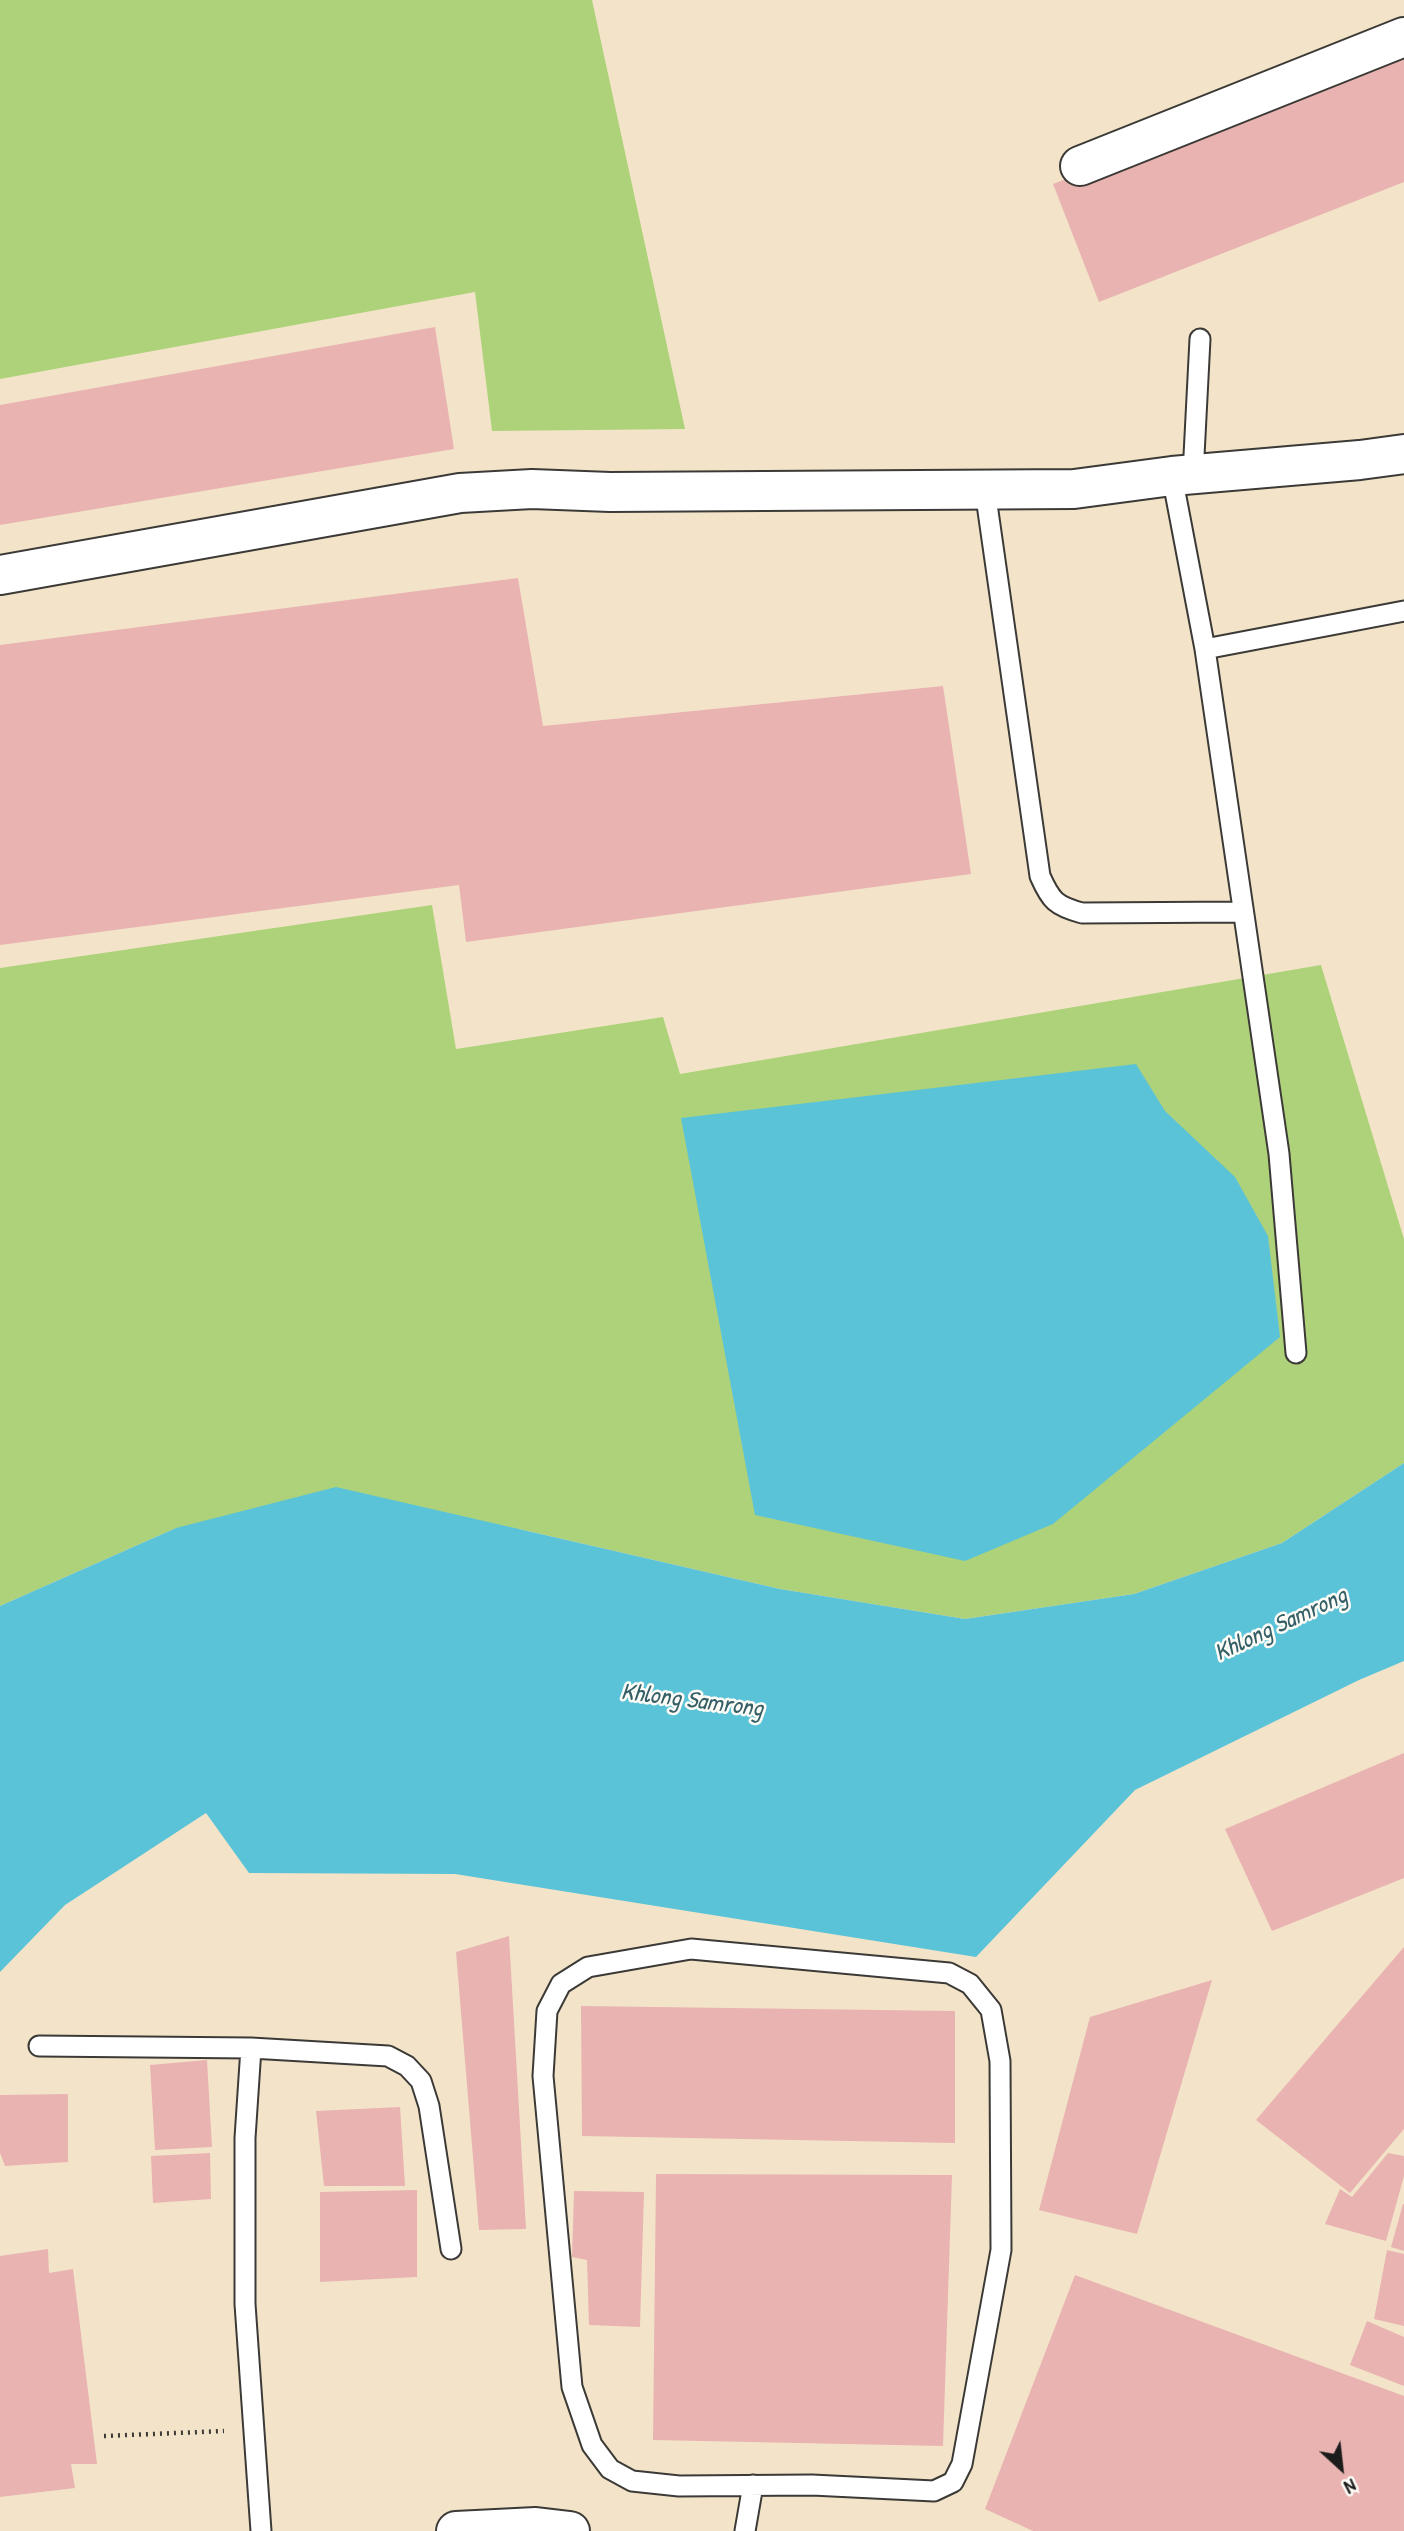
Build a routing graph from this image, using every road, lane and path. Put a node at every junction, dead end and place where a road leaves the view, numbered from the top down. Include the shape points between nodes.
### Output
1 (1404, 37) edge
2 (1080, 166) dead end
3 (1200, 339) dead end
4 (1404, 454) edge
5 (1183, 476) junction
6 (985, 490) junction
7 (0, 575) edge
8 (1404, 611) edge
9 (1205, 649) junction
10 (1242, 912) junction
11 (1296, 1353) dead end
12 (39, 2046) dead end
13 (251, 2048) junction
14 (451, 2249) dead end
15 (253, 2430) junction
16 (104, 2436) dead end
17 (753, 2485) junction
18 (261, 2531) edge
19 (462, 2531) edge
20 (570, 2531) edge
21 (746, 2531) edge

1 - 2 street
3 - 5 lane
4 - 5 street
5 - 6 street via 1074,489
5 - 9 lane
6 - 7 street via 532,489 460,493
6 - 10 lane via 1041,876 1049,896 1063,908 1082,913
8 - 9 lane
9 - 10 lane
10 - 11 lane via 1279,1154
12 - 13 lane
13 - 14 lane via 388,2056 408,2066 421,2081 429,2106
13 - 15 lane via 245,2138 245,2304
15 - 16 path
15 - 18 lane
17 - 17 lane via 632,2482 610,2469 592,2445 572,2387 543,2076 547,2011 561,1984 588,1966 691,1950 949,1973 970,1984 991,2010 1000,2061 1000,2250 962,2464 953,2482 934,2491
17 - 21 lane
19 - 20 street

